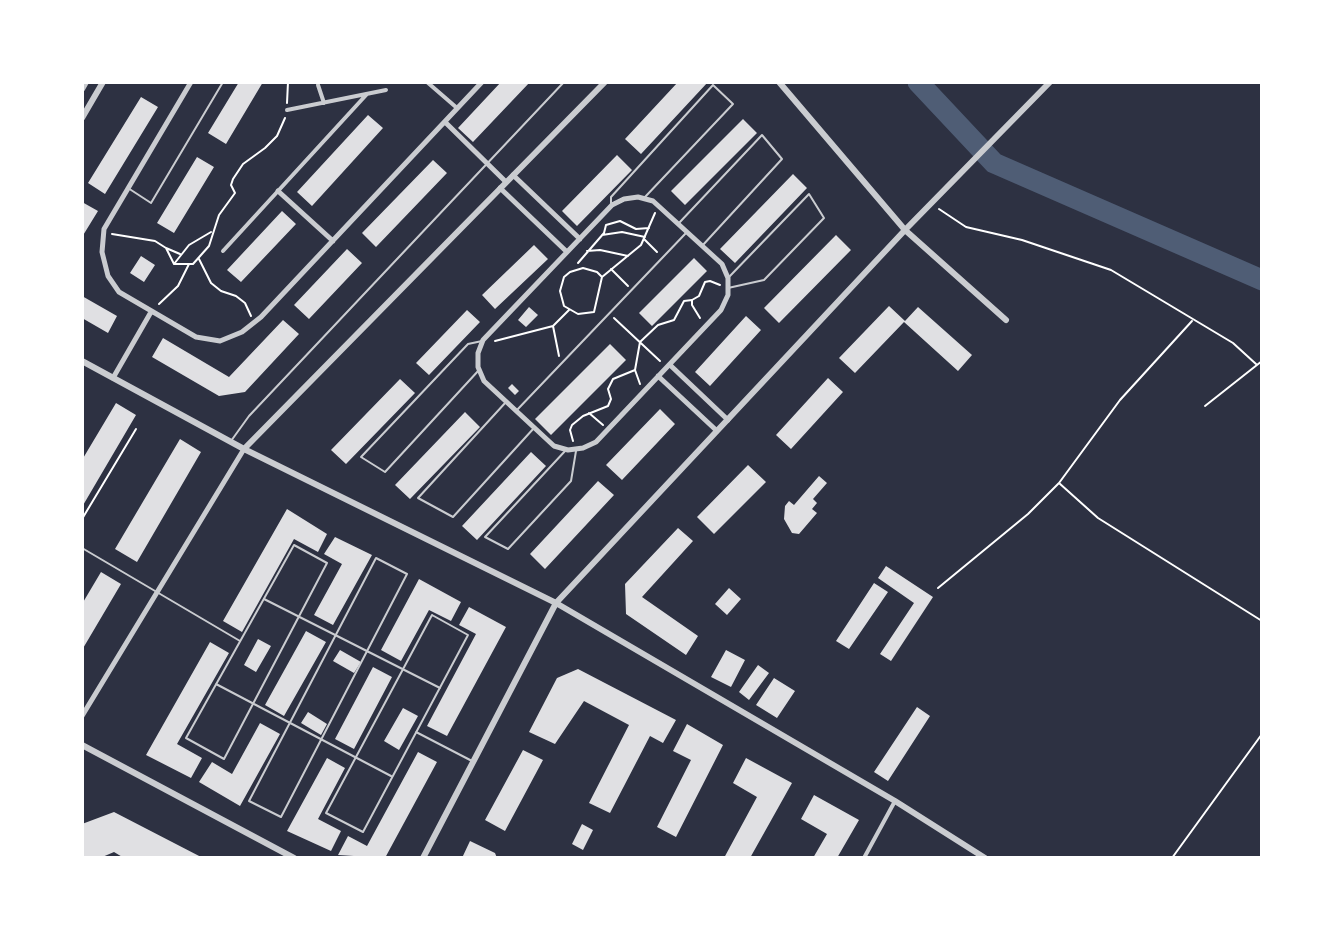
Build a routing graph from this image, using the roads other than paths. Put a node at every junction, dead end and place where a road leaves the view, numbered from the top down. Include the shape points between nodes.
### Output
1 (86, 82) edge
2 (103, 82) edge
3 (191, 82) edge
4 (223, 82) edge
5 (427, 82) edge
6 (482, 82) edge
7 (564, 82) edge
8 (605, 82) edge
9 (779, 82) edge
10 (1050, 82) edge
11 (318, 85) dead end
12 (82, 89) edge
13 (386, 90) dead end
14 (367, 94) junction
15 (324, 103) junction
16 (457, 108) junction
17 (287, 110) road end
18 (82, 118) edge
19 (445, 122) junction
20 (487, 163) junction
21 (513, 175) junction
22 (506, 182) junction
23 (128, 188) junction
24 (500, 188) junction
25 (278, 191) junction
26 (643, 199) junction
27 (612, 205) junction
28 (678, 224) junction
29 (905, 230) junction
30 (687, 232) junction
31 (580, 239) junction
32 (333, 241) junction
33 (702, 246) junction
34 (222, 251) dead end
35 (567, 252) junction
36 (728, 278) junction
37 (728, 288) junction
38 (151, 312) junction
39 (1006, 320) dead end
40 (483, 340) junction
41 (82, 361) edge
42 (668, 366) junction
43 (479, 370) junction
44 (658, 376) junction
45 (113, 378) junction
46 (506, 402) junction
47 (516, 411) junction
48 (728, 420) junction
49 (534, 428) junction
50 (717, 431) junction
51 (230, 442) junction
52 (244, 449) junction
53 (576, 449) junction
54 (566, 450) junction
55 (82, 548) edge
56 (158, 592) junction
57 (264, 598) junction
58 (556, 603) junction
59 (300, 617) junction
60 (336, 635) junction
61 (240, 641) junction
62 (367, 651) junction
63 (403, 669) junction
64 (216, 684) junction
65 (440, 688) junction
66 (254, 704) junction
67 (82, 716) edge
68 (290, 722) junction
69 (416, 732) junction
70 (321, 739) junction
71 (82, 745) edge
72 (356, 757) junction
73 (473, 761) junction
74 (392, 777) junction
75 (895, 801) junction
76 (294, 858) edge
77 (423, 858) edge
78 (864, 858) edge
79 (985, 858) edge

1 - 12 street
2 - 18 street
3 - 23 street
4 - 23 lane via 151,203
5 - 16 street
6 - 16 street
7 - 20 lane
8 - 21 street
9 - 29 street
10 - 29 street
11 - 15 street
13 - 14 street
14 - 15 street
14 - 25 street
15 - 17 street
16 - 19 street
19 - 20 street
19 - 32 street
20 - 22 street
20 - 51 lane via 257,408
21 - 22 street
21 - 31 street
22 - 24 street
23 - 38 street via 104,230 102,252 108,276 119,292
24 - 35 street
24 - 52 street
25 - 32 street
25 - 34 street
26 - 27 street via 624,199
26 - 27 lane via 733,104 713,85 611,197
26 - 28 street via 653,201
27 - 31 street
28 - 30 street
28 - 33 lane via 762,135 782,159
29 - 39 street
29 - 48 street
30 - 33 street
30 - 47 lane
31 - 35 street
32 - 38 street via 254,323 220,341 196,337
33 - 36 street via 722,264
35 - 40 street
36 - 37 street
36 - 37 lane via 809,194 824,218 764,280
37 - 42 street via 721,310
38 - 45 street
40 - 43 street via 478,353
40 - 43 lane via 468,344 361,457 385,472
41 - 45 street
42 - 44 street
42 - 48 street
43 - 46 street via 484,381
44 - 50 street
44 - 53 street via 596,442
45 - 51 street
46 - 47 street
46 - 49 lane via 418,498 453,517
47 - 49 street
48 - 50 street
49 - 54 street via 554,446
50 - 58 street
51 - 52 street
52 - 56 street
52 - 58 street
53 - 54 street
53 - 54 lane via 571,481 508,549 486,537
55 - 56 lane
56 - 61 lane
56 - 67 street
57 - 59 lane
57 - 59 lane via 294,545 327,563
57 - 61 lane
58 - 73 street
58 - 75 street
59 - 60 lane
59 - 66 lane
60 - 62 lane
60 - 62 lane via 376,558 407,574
60 - 68 lane
61 - 64 lane
62 - 63 lane
62 - 70 lane
63 - 65 lane
63 - 65 lane via 432,615 468,635
63 - 72 lane
64 - 66 lane
64 - 66 lane via 186,738 224,759
65 - 69 lane
66 - 68 lane
68 - 70 lane
68 - 70 lane via 249,801 281,817
69 - 73 lane
69 - 74 lane
70 - 72 lane
71 - 76 street
72 - 74 lane
72 - 74 lane via 326,813 363,832
73 - 77 street
75 - 78 street
75 - 79 street

